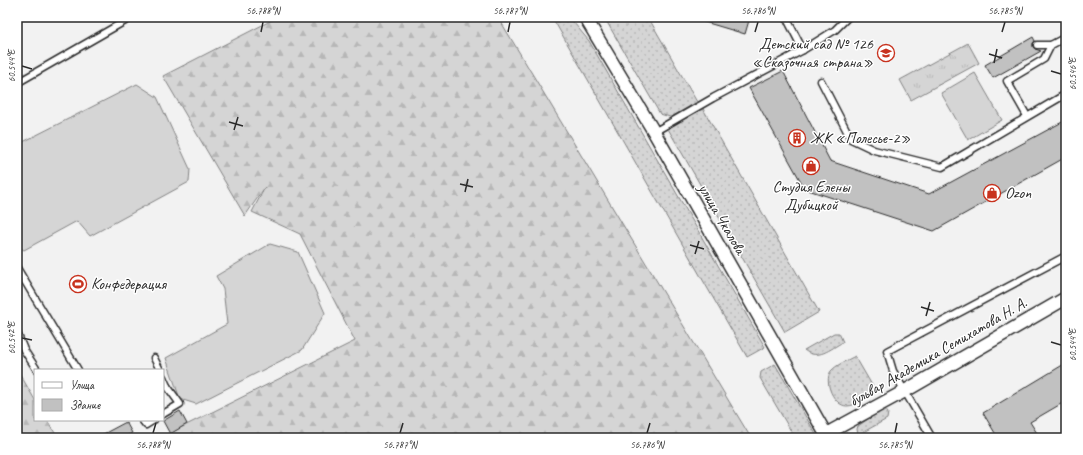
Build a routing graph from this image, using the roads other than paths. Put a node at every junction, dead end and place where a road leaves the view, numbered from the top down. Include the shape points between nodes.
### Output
1 (132, 17) edge
2 (585, 17) edge
3 (786, 17) edge
4 (848, 17) edge
5 (1066, 37) edge
6 (1037, 45) dead end
7 (1051, 45) junction
8 (803, 50) junction
9 (821, 81) dead end
10 (17, 83) edge
11 (1066, 94) edge
12 (1027, 116) junction
13 (654, 132) junction
14 (1066, 256) edge
15 (17, 268) edge
16 (1063, 301) edge
17 (17, 333) edge
18 (154, 358) dead end
19 (36, 369) edge
20 (77, 369) edge
21 (160, 369) edge
22 (165, 387) edge
23 (905, 391) junction
24 (164, 413) edge
25 (143, 421) edge
26 (152, 421) edge
27 (827, 436) edge
28 (932, 438) edge

1 - 10 lane
2 - 13 street, улица Чкалова
3 - 8 lane
4 - 8 lane via 835,30
5 - 7 lane
6 - 7 lane
7 - 12 lane via 1044,59 1007,81
8 - 13 lane
9 - 12 lane via 851,139 874,150 942,167
11 - 12 lane
13 - 27 street, улица Чкалова
14 - 23 lane via 887,351 893,371
15 - 20 lane
16 - 23 street, бульвар Академика Семихатова Н. А.
17 - 19 lane
18 - 21 lane
22 - 24 lane via 180,404
23 - 27 street, бульвар Академика Семихатова Н. А.
23 - 28 lane
25 - 26 lane via 146,425

